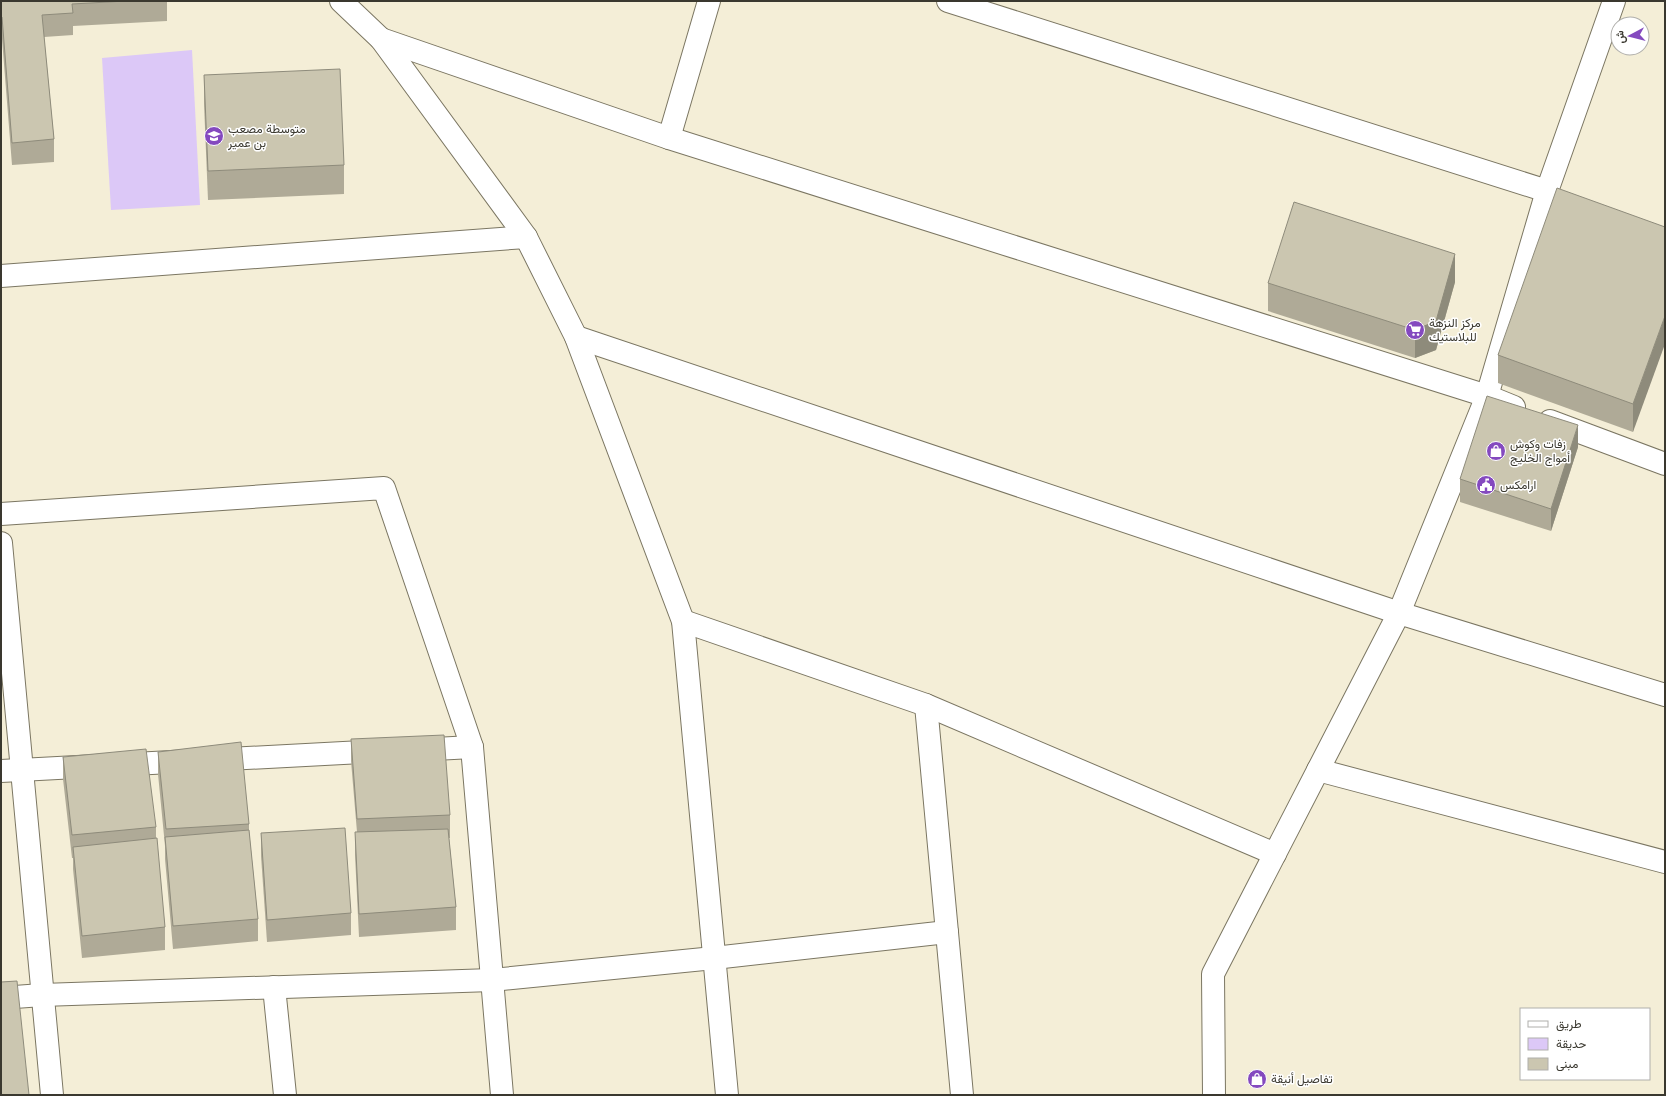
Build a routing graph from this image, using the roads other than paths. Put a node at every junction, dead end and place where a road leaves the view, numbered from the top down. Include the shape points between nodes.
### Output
1 (342, 1) edge
2 (709, 1) edge
3 (948, 1) edge
4 (1614, 1) edge
5 (381, 39) junction
6 (669, 138) junction
7 (1547, 191) junction
8 (526, 237) junction
9 (1, 276) edge
10 (576, 337) junction
11 (1487, 396) junction
12 (1665, 464) edge
13 (1, 514) edge
14 (1, 543) edge
15 (1399, 613) junction
16 (683, 621) junction
17 (1665, 695) edge
18 (926, 705) junction
19 (472, 747) junction
20 (11, 770) edge
21 (1318, 770) junction
22 (1275, 854) junction
23 (1665, 862) edge
24 (947, 932) junction
25 (714, 958) junction
26 (492, 980) junction
27 (274, 987) junction
28 (42, 995) junction
29 (1, 998) edge
30 (52, 1095) edge
31 (285, 1095) edge
32 (502, 1095) edge
33 (727, 1095) edge
34 (962, 1095) edge
35 (1214, 1095) edge

1 - 5 street
2 - 6 street
3 - 7 street
4 - 7 street
5 - 6 street
5 - 8 street
6 - 11 street
7 - 11 street
8 - 9 street
8 - 10 street
10 - 15 street
10 - 16 street
11 - 12 street
11 - 15 street
13 - 19 street via 384,488
14 - 20 street
15 - 17 street
15 - 21 street
16 - 18 street
16 - 25 street
18 - 22 street
18 - 24 street
19 - 20 street
19 - 26 street
20 - 28 street
21 - 22 street
21 - 23 street
22 - 35 street via 1213,974
24 - 25 street
24 - 34 street
25 - 26 street
25 - 33 street
26 - 27 street
26 - 32 street
27 - 28 street
27 - 31 street
28 - 29 street
28 - 30 street

